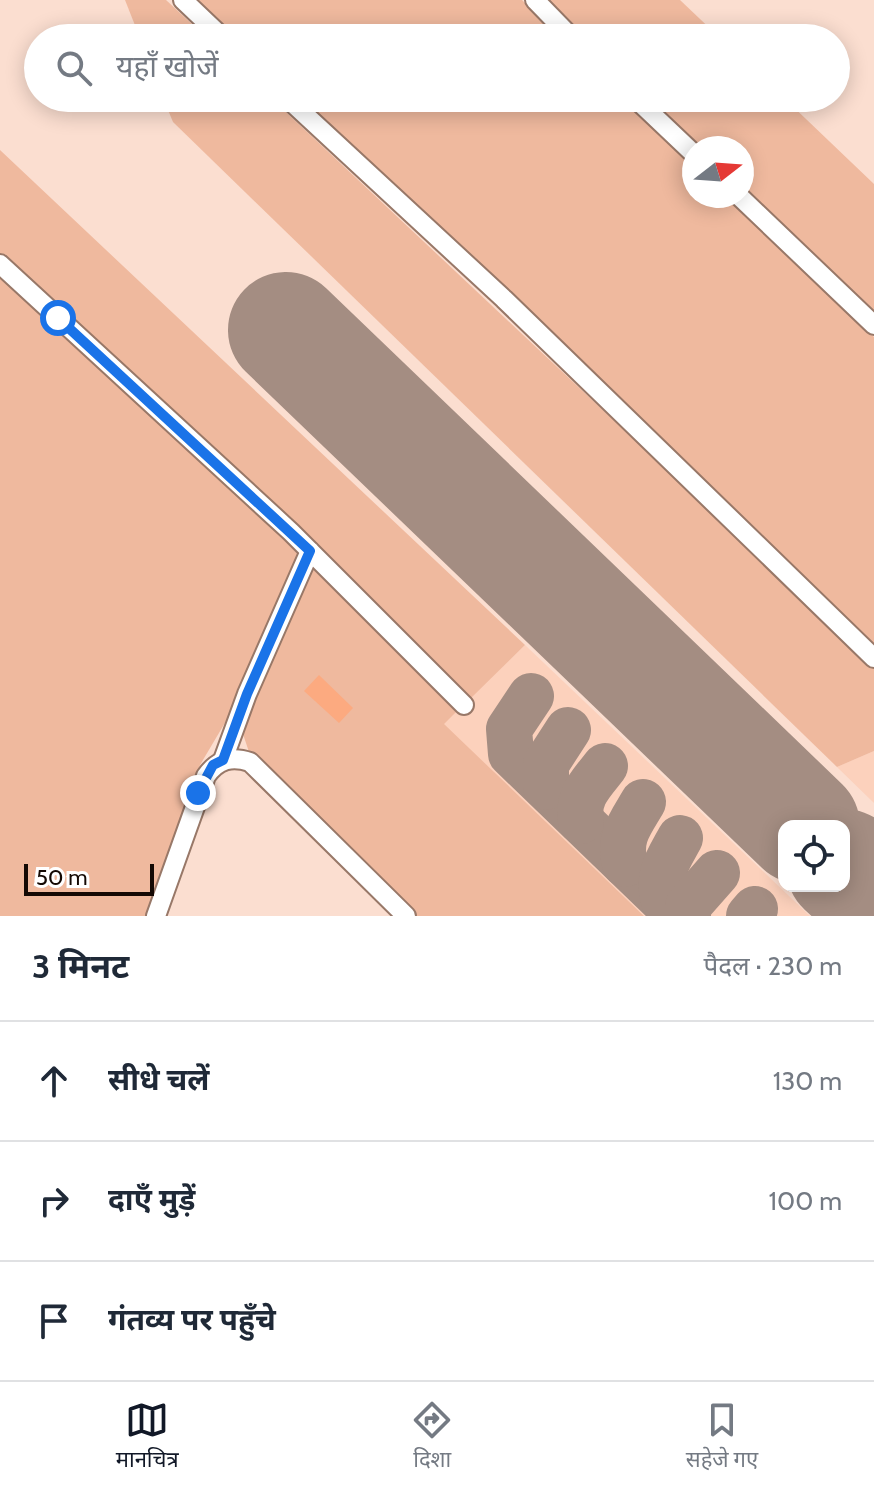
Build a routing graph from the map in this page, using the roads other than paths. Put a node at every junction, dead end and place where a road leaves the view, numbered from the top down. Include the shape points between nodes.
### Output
1 (183, 0) edge
2 (535, 0) edge
3 (208, 24) edge
4 (558, 24) edge
5 (302, 112) edge
6 (650, 112) edge
7 (682, 143) edge
8 (752, 208) edge
9 (0, 264) edge
10 (874, 325) edge
11 (310, 551) junction
12 (874, 658) edge
13 (464, 705) dead end
14 (223, 760) junction
15 (156, 916) edge
16 (406, 916) edge

1 - 3 lane
2 - 4 lane
5 - 12 lane via 504,299
6 - 7 lane
8 - 10 lane
9 - 11 lane
11 - 13 lane
11 - 14 lane
14 - 15 lane via 213,765 198,793
14 - 16 lane via 250,762

